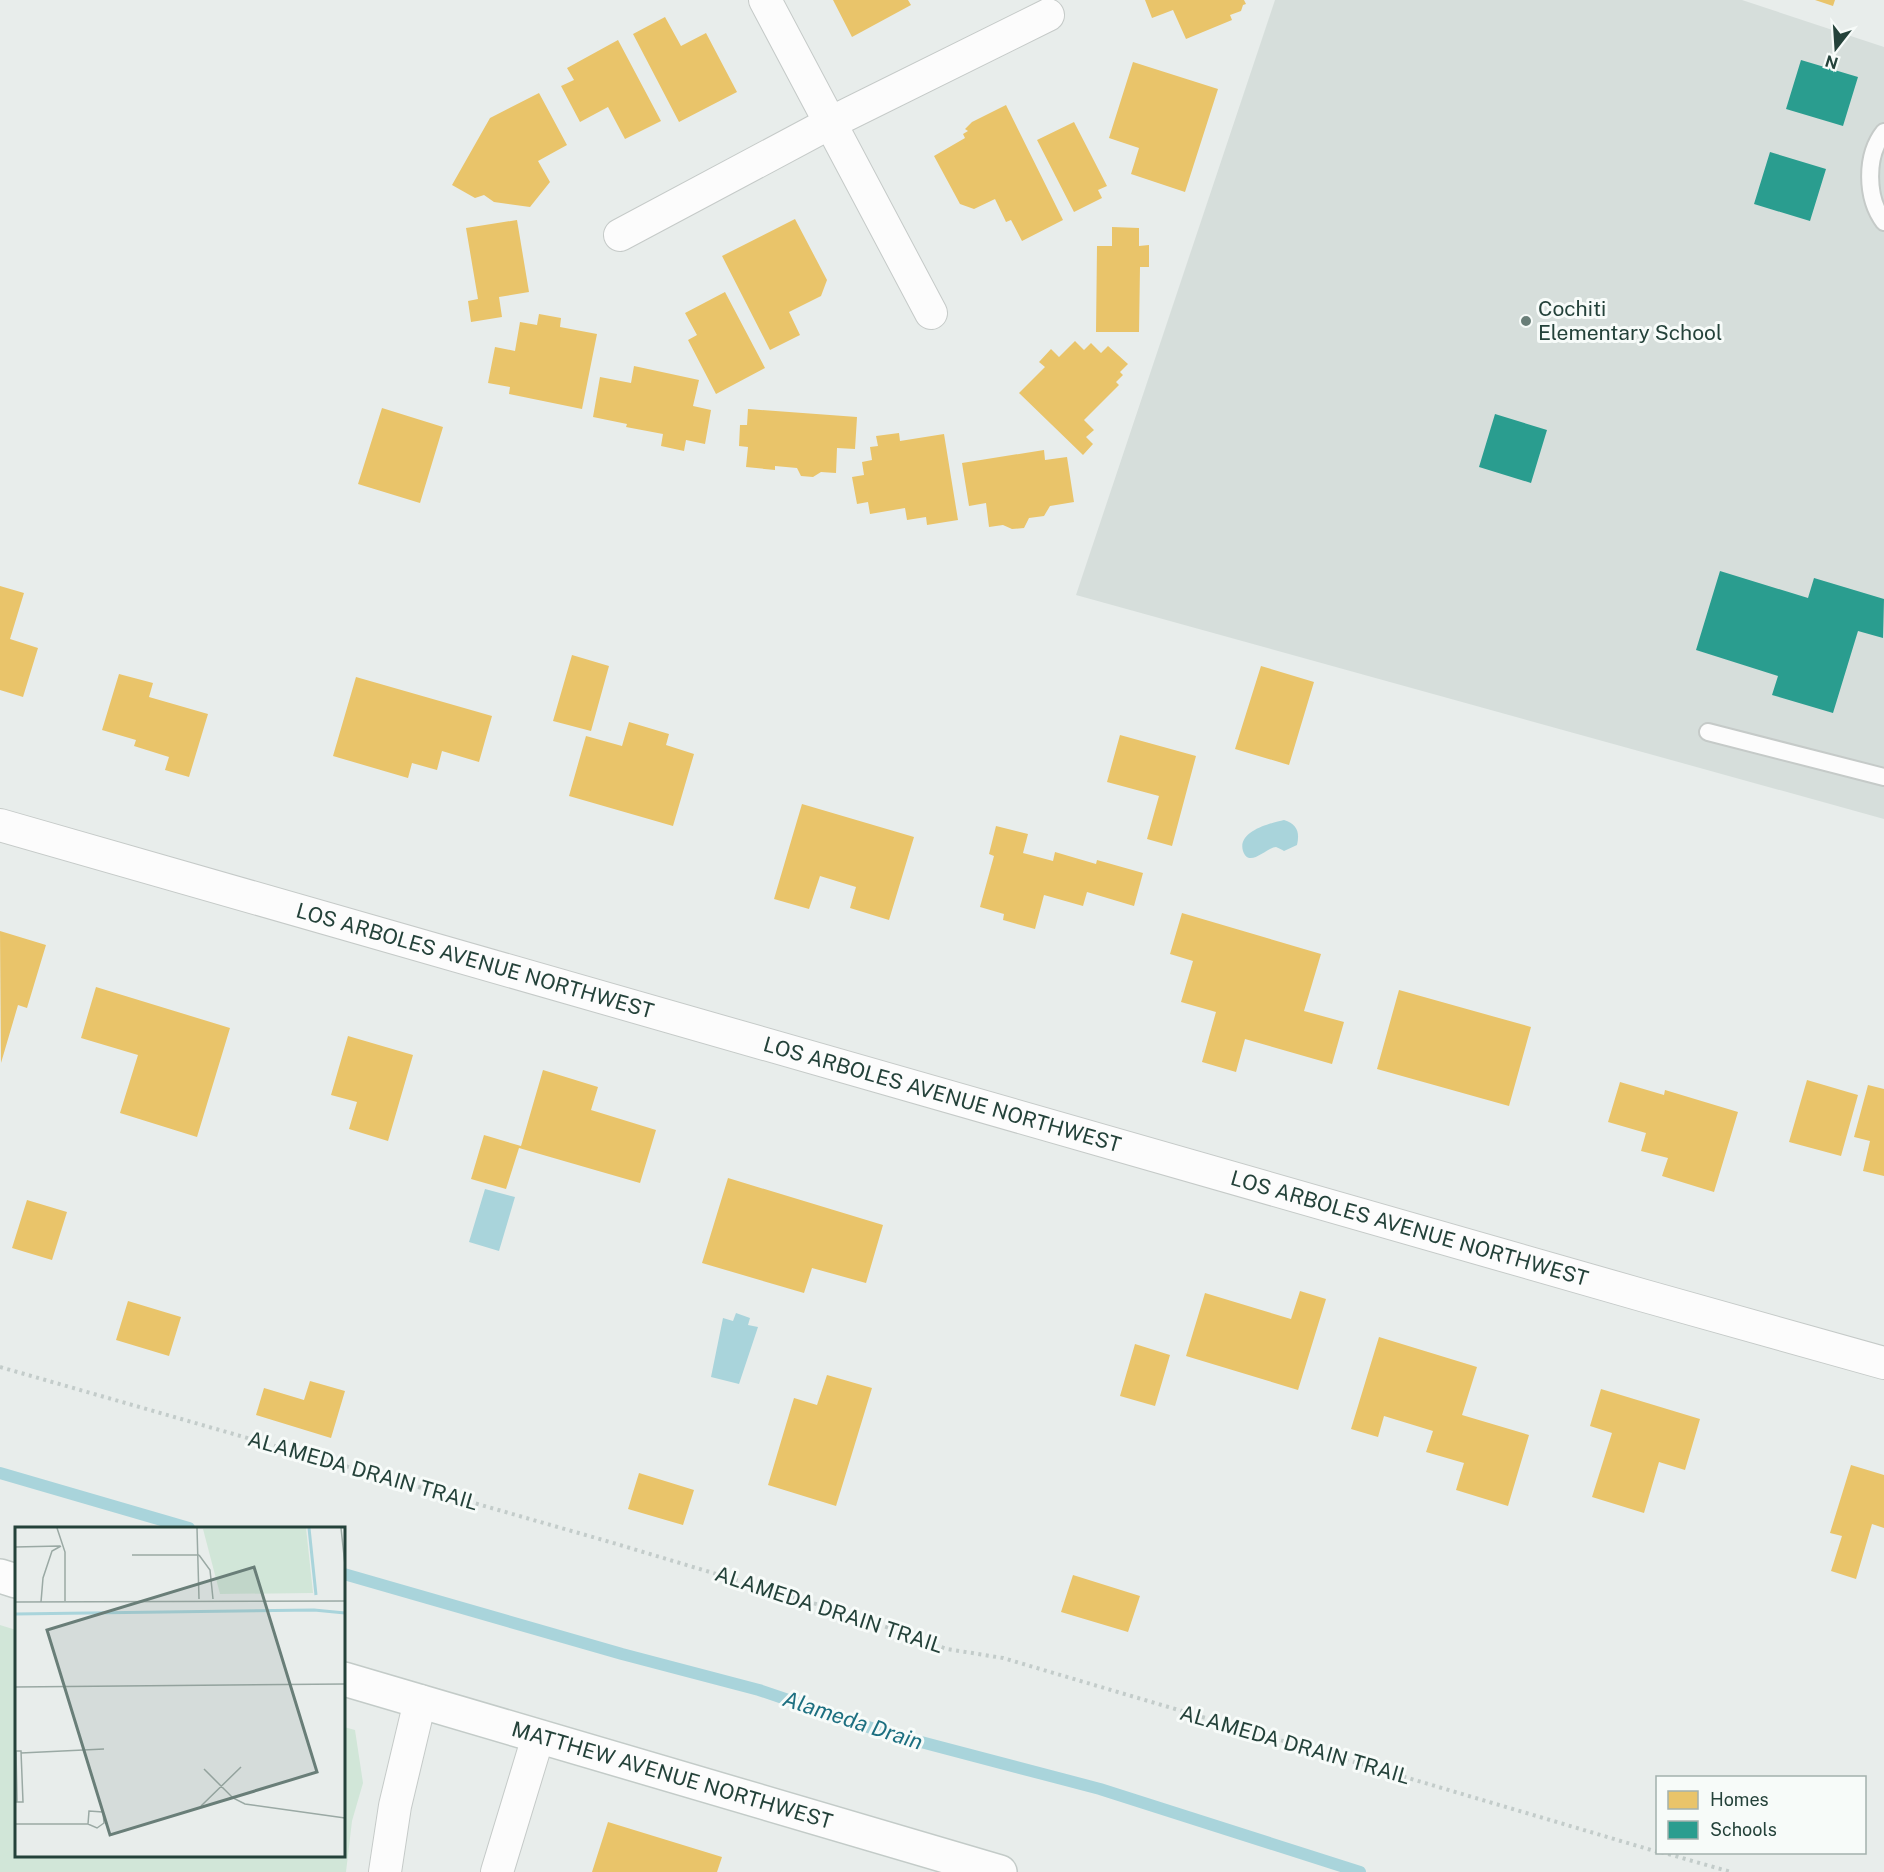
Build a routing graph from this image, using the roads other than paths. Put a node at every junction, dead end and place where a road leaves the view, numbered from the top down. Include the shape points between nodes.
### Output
1 (765, 0) edge
2 (1048, 15) dead end
3 (830, 123) junction
4 (1884, 132) edge
5 (1884, 222) edge
6 (620, 235) dead end
7 (931, 314) dead end
8 (1708, 732) dead end
9 (1884, 777) edge
10 (0, 825) edge
11 (1884, 1363) edge
12 (0, 1576) edge
13 (15, 1581) edge
14 (345, 1679) edge
15 (420, 1701) junction
16 (538, 1737) junction
17 (385, 1872) edge
18 (497, 1872) edge
19 (1000, 1872) edge

1 - 3 street
2 - 3 street
3 - 6 street
3 - 7 street
4 - 5 lane via 1871,162 1871,189
8 - 9 lane
10 - 11 street, LOS ARBOLES AVENUE NORTHWEST
12 - 13 street
14 - 15 street, MATTHEW AVENUE NORTHWEST
15 - 16 street, MATTHEW AVENUE NORTHWEST
15 - 17 street via 395,1806
16 - 18 street
16 - 19 street, MATTHEW AVENUE NORTHWEST

